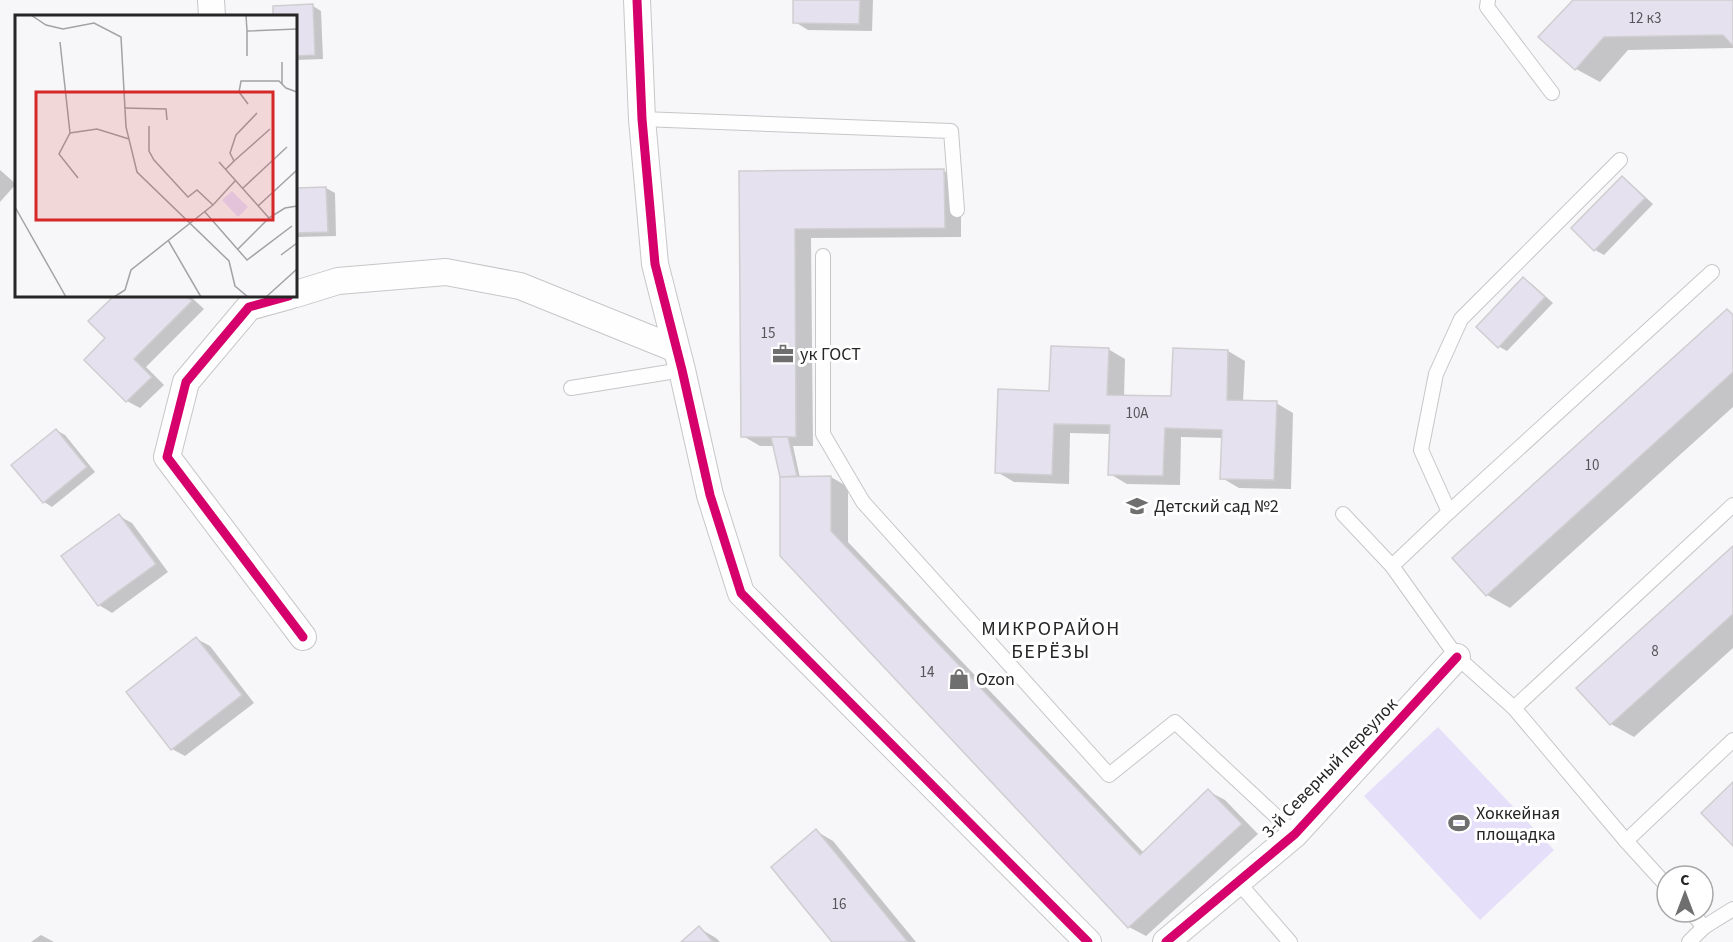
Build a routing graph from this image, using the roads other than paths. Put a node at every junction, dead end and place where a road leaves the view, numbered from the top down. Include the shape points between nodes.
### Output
1 (211, 0) edge
2 (637, 0) edge
3 (1488, 0) edge
4 (212, 15) edge
5 (1552, 93) dead end
6 (642, 119) junction
7 (1620, 160) dead end
8 (957, 210) dead end
9 (823, 256) dead end
10 (1712, 272) dead end
11 (297, 294) edge
12 (282, 297) edge
13 (247, 302) edge
14 (679, 359) junction
15 (571, 388) dead end
16 (1733, 505) edge
17 (1449, 512) junction
18 (1343, 514) dead end
19 (1392, 566) junction
20 (303, 637) dead end
21 (1457, 657) junction
22 (1514, 708) junction
23 (1733, 740) edge
24 (1295, 834) junction
25 (1626, 841) junction
26 (1655, 873) edge
27 (1238, 882) junction
28 (1733, 909) edge
29 (1701, 924) edge
30 (1704, 927) junction
31 (1088, 942) edge
32 (1166, 942) edge
33 (1290, 942) edge
34 (1689, 942) edge

1 - 4 street
2 - 6 street
3 - 5 lane via 1486,7
6 - 8 lane via 951,131
6 - 14 street via 655,264
7 - 17 lane via 1461,319 1436,374 1421,450
9 - 24 lane via 823,434 862,502 1110,775 1175,722
10 - 17 lane
11 - 14 street via 338,281 446,272 520,286
12 - 13 street
13 - 20 street via 186,382 167,457
14 - 15 lane
14 - 31 street via 710,495 741,594
16 - 22 lane
17 - 19 lane
18 - 19 lane
19 - 21 lane
21 - 22 lane
21 - 24 street, 3-й Северный переулок
22 - 25 lane
23 - 25 lane
24 - 27 street, 3-й Северный переулок
25 - 26 lane
27 - 32 street, 3-й Северный переулок
27 - 33 lane
28 - 30 lane
29 - 30 lane
30 - 34 lane

